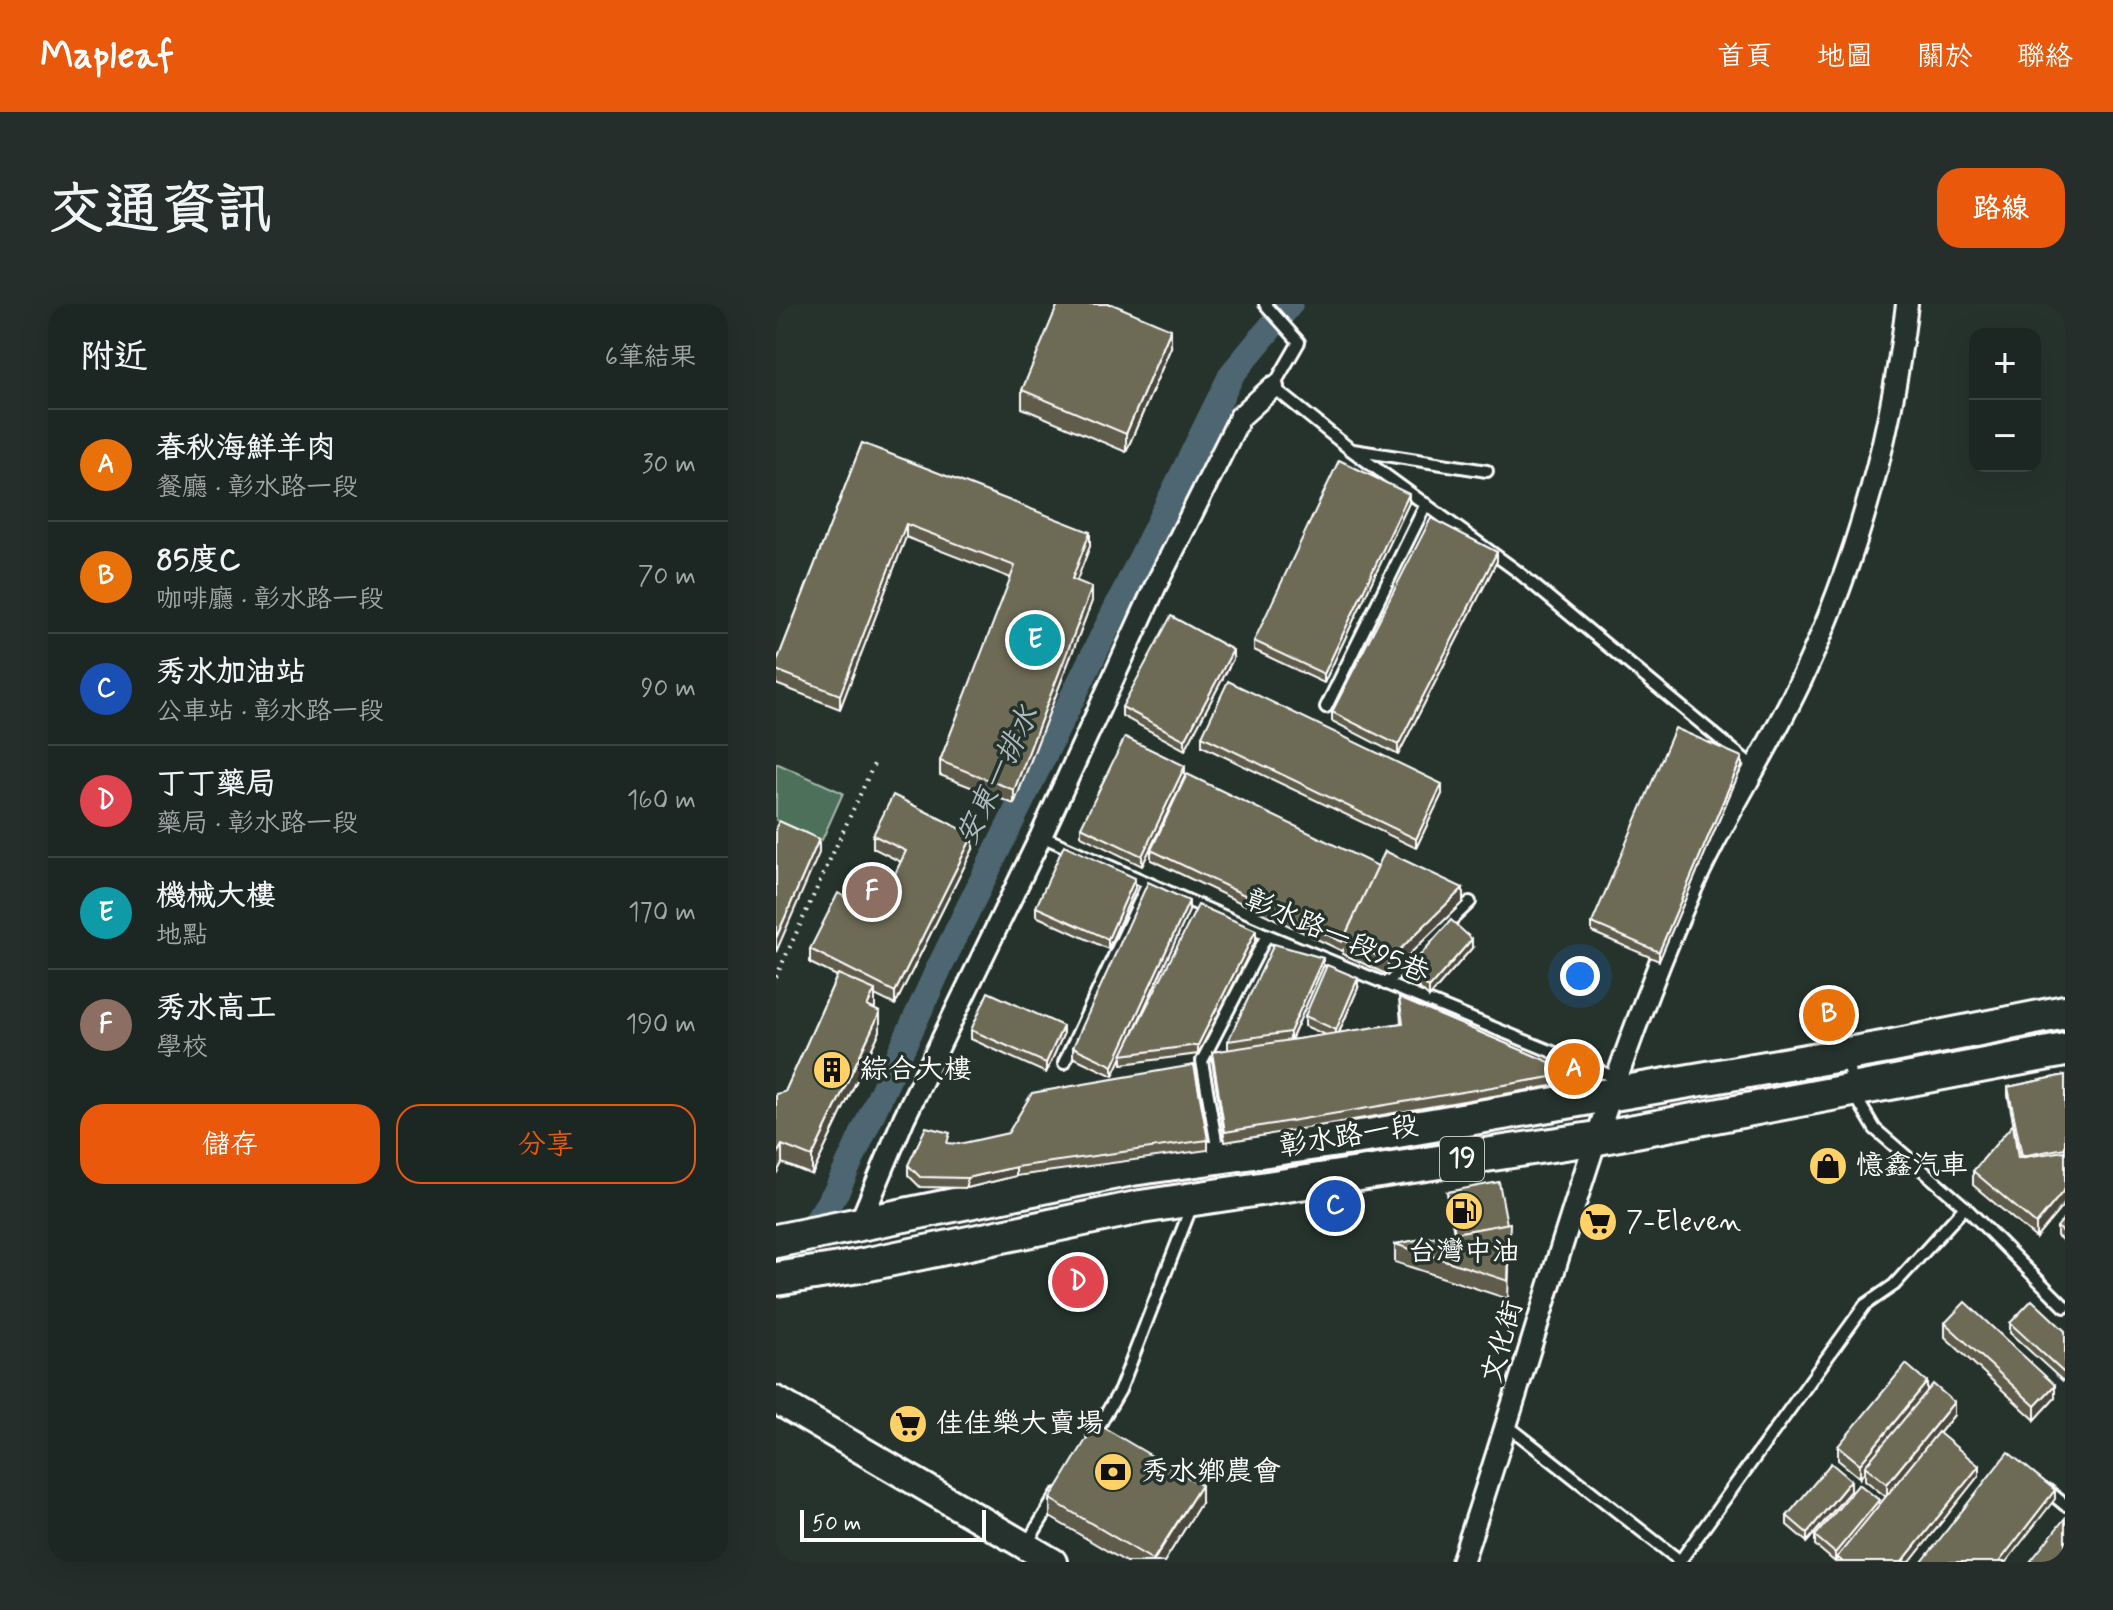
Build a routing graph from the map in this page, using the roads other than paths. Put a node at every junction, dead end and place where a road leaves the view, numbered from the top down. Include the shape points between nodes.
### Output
1 (1265, 304) edge
2 (1907, 304) edge
3 (1273, 387) junction
4 (1351, 450) junction
5 (1487, 471) dead end
6 (1426, 504) junction
7 (1326, 707) dead end
8 (1755, 768) junction
9 (1041, 836) junction
10 (1148, 883) junction
11 (1470, 902) dead end
12 (1267, 935) junction
13 (1385, 984) junction
14 (2065, 1012) edge
15 (2065, 1050) edge
16 (1848, 1054) junction
17 (1064, 1063) dead end
18 (1614, 1086) junction
19 (1851, 1089) junction
20 (1598, 1138) junction
21 (1219, 1157) junction
22 (1194, 1198) junction
23 (1965, 1207) junction
24 (852, 1226) junction
25 (776, 1241) edge
26 (776, 1279) edge
27 (2065, 1307) edge
28 (776, 1400) edge
29 (1508, 1426) junction
30 (1089, 1442) edge
31 (2032, 1479) edge
32 (1065, 1481) edge
33 (2065, 1505) edge
34 (1025, 1547) junction
35 (1053, 1562) edge
36 (1462, 1562) edge
37 (1680, 1562) edge

1 - 3 lane via 1299,342
2 - 8 street, 文化街 via 1901,358 1860,537 1802,678
3 - 4 lane
3 - 9 street via 1240,417
4 - 5 lane
4 - 6 lane
6 - 7 lane
6 - 8 lane via 1517,571
8 - 18 street, 文化街 via 1685,902
9 - 10 lane, 彰水路一段95巷
9 - 24 street
10 - 12 lane, 彰水路一段95巷
10 - 17 lane
11 - 13 lane
12 - 13 lane, 彰水路一段95巷
12 - 21 lane via 1202,1061
13 - 18 lane, 彰水路一段95巷
14 - 16 main road, 彰水路一段 / 19
15 - 19 main road, 彰水路一段 / 19
16 - 18 main road, 彰水路一段 / 19
16 - 19 lane
18 - 20 street, 文化街
18 - 21 main road, 彰水路一段 / 19 via 1374,1135
19 - 20 main road, 彰水路一段 / 19
19 - 23 lane via 1875,1129
20 - 22 main road, 彰水路一段 / 19
20 - 29 street, 文化街 via 1562,1238
21 - 24 main road, 彰水路一段 / 19 via 1132,1169
22 - 26 main road, 彰水路一段 / 19
22 - 30 lane via 1120,1390
23 - 27 lane
23 - 37 lane via 1894,1285 1865,1305
24 - 25 main road, 彰水路一段 / 19
28 - 34 street
29 - 36 street, 文化街
29 - 37 lane
31 - 33 lane
32 - 34 lane
34 - 35 street

